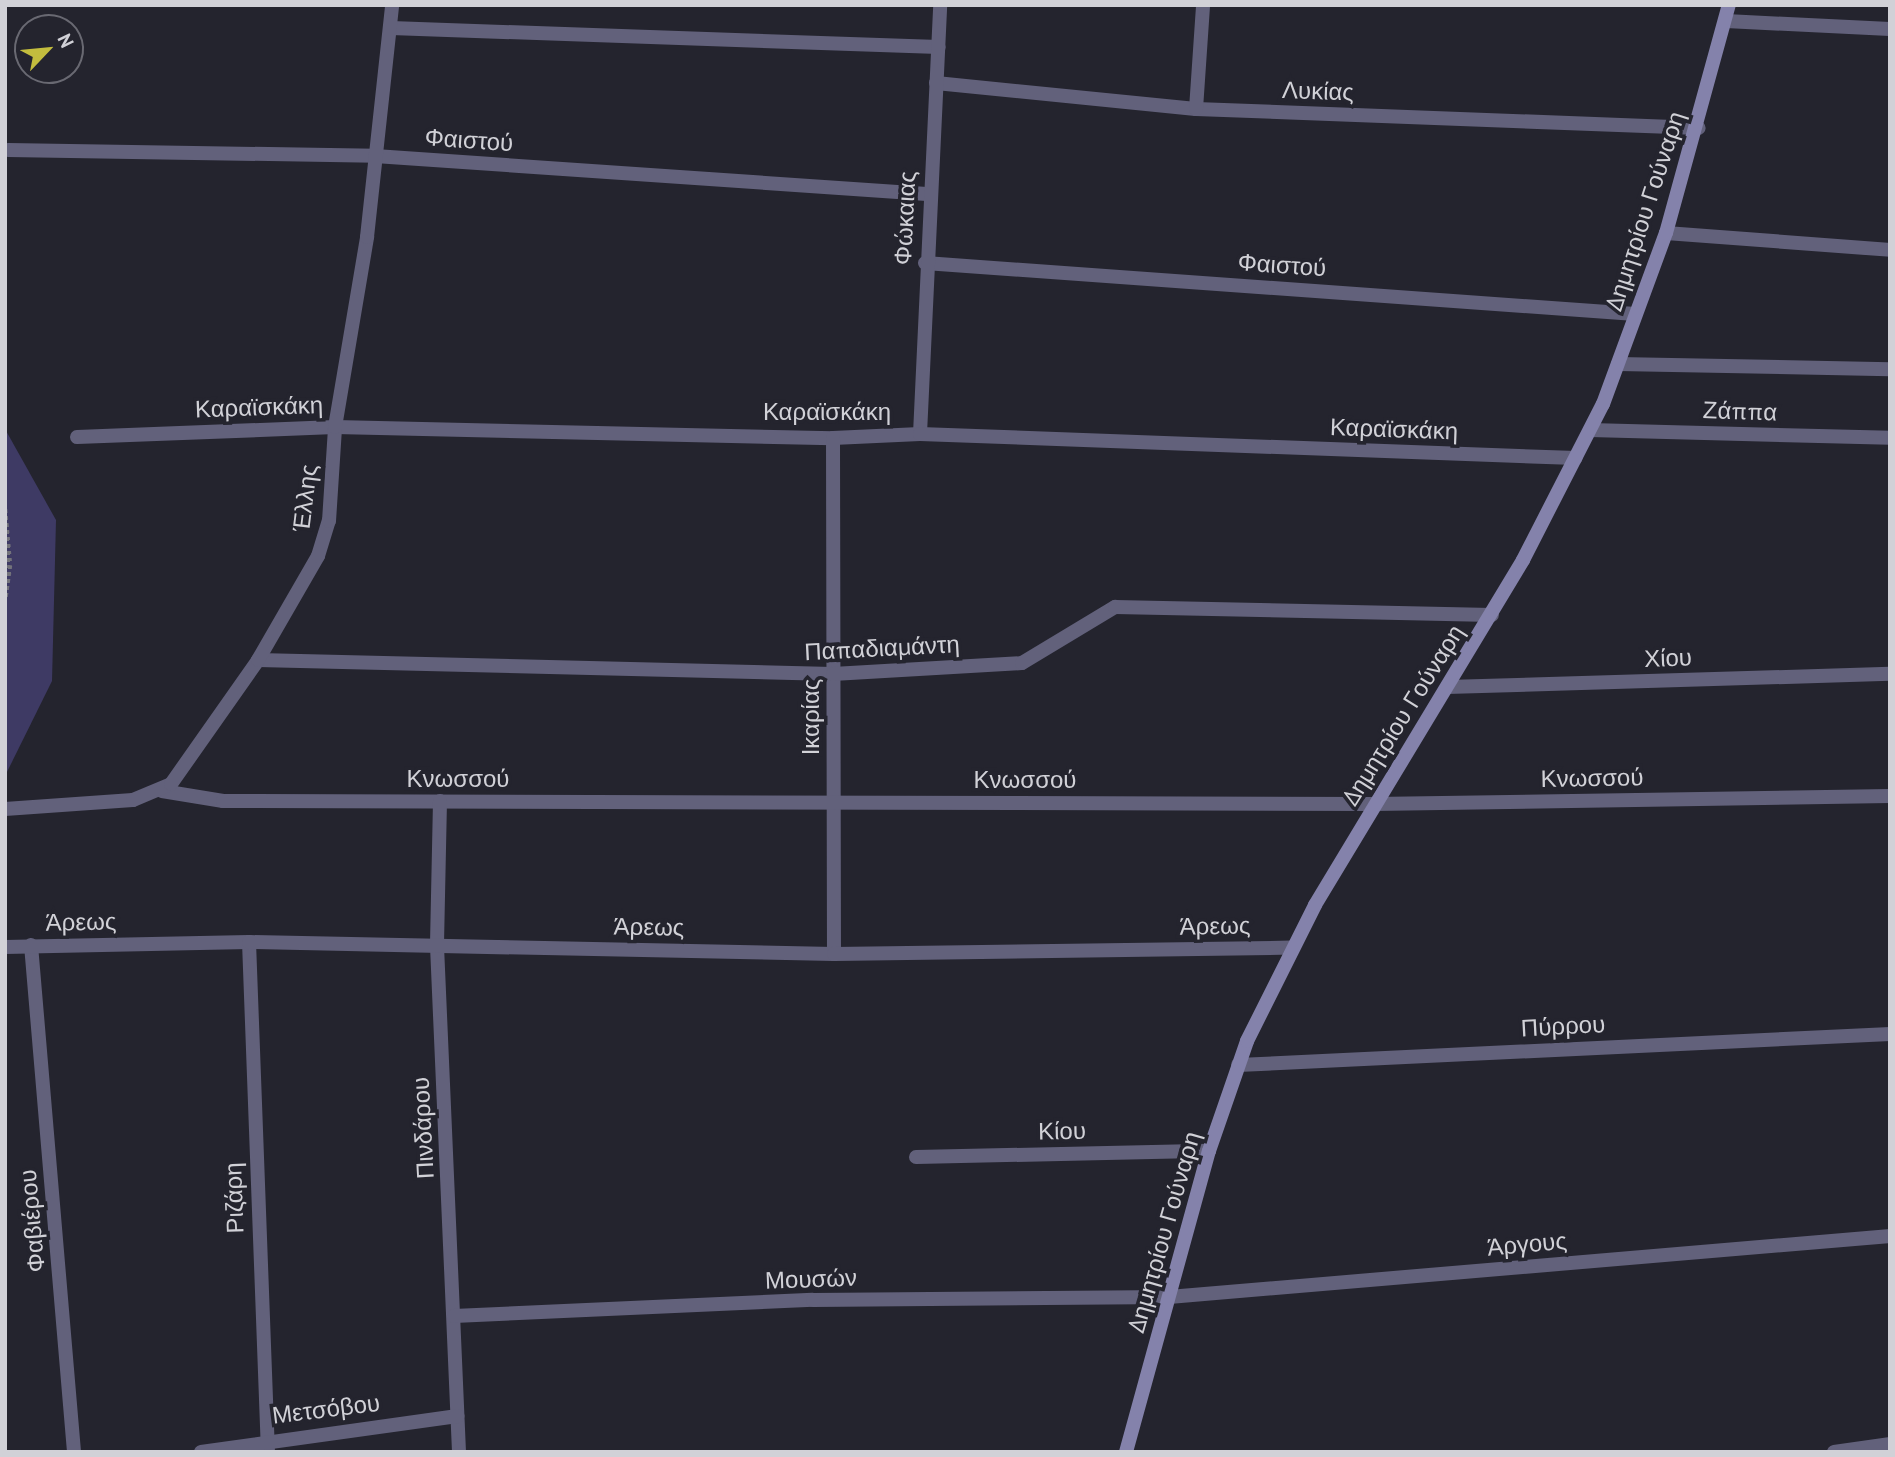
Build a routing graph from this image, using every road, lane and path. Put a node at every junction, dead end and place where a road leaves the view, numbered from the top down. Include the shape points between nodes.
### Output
1 (392, 5) edge
2 (940, 5) edge
3 (1203, 5) edge
4 (1730, 5) edge
5 (1726, 21) junction
6 (391, 28) junction
7 (1890, 29) edge
8 (939, 47) junction
9 (936, 83) junction
10 (1196, 109) junction
11 (1699, 128) junction
12 (8, 150) dead end
13 (375, 156) junction
14 (927, 194) junction
15 (1666, 233) junction
16 (1890, 250) edge
17 (925, 263) junction
18 (1635, 314) junction
19 (1618, 364) junction
20 (1890, 369) edge
21 (335, 427) junction
22 (1590, 430) junction
23 (920, 434) junction
24 (77, 437) dead end
25 (832, 438) junction
26 (1890, 438) edge
27 (1576, 458) junction
28 (5, 509) edge
29 (5, 600) edge
30 (1492, 615) junction
31 (258, 660) junction
32 (833, 674) junction
33 (1890, 674) edge
34 (1447, 687) junction
35 (162, 791) junction
36 (1890, 796) edge
37 (440, 802) junction
38 (834, 802) junction
39 (1374, 804) junction
40 (5, 809) edge
41 (249, 942) junction
42 (31, 945) junction
43 (437, 946) junction
44 (5, 947) edge
45 (1291, 948) junction
46 (834, 954) junction
47 (1890, 1034) edge
48 (1238, 1065) junction
49 (1209, 1151) junction
50 (916, 1157) dead end
51 (1890, 1236) edge
52 (1169, 1297) junction
53 (454, 1316) junction
54 (457, 1416) junction
55 (1890, 1444) edge
56 (268, 1446) edge
57 (74, 1452) edge
58 (201, 1452) edge
59 (459, 1452) edge
60 (1126, 1452) edge
61 (1834, 1452) edge

1 - 6 street, Έλλης
2 - 8 street, Φώκαιας
3 - 10 street
4 - 5 street, Δημητρίου Γούναρη
5 - 7 street
5 - 11 street, Δημητρίου Γούναρη
6 - 8 street
6 - 13 street, Έλλης
8 - 9 street, Φώκαιας
9 - 10 street, Λυκίας
9 - 14 street, Φώκαιας
10 - 11 street, Λυκίας
11 - 15 street, Δημητρίου Γούναρη
12 - 13 street, Φαιστού
13 - 14 street, Φαιστού
13 - 21 street, Έλλης
14 - 17 street, Φώκαιας
15 - 16 street
15 - 18 street, Δημητρίου Γούναρη
17 - 18 street, Φαιστού
17 - 23 street, Φώκαιας
18 - 19 street, Δημητρίου Γούναρη
19 - 20 street
19 - 22 street, Δημητρίου Γούναρη
21 - 24 street, Καραϊσκάκη
21 - 25 street, Καραϊσκάκη
21 - 31 street, Έλλης via 327,530
22 - 26 street, Ζάππα
22 - 27 street, Δημητρίου Γούναρη
23 - 25 street, Καραϊσκάκη
23 - 27 street, Καραϊσκάκη
25 - 32 street, Ικαρίας
27 - 30 street, Δημητρίου Γούναρη
28 - 29 path via 10,565
30 - 32 street, Παπαδιαμάντη via 1115,607 1022,663
30 - 34 street, Δημητρίου Γούναρη
31 - 32 street, Παπαδιαμάντη
31 - 35 street, Έλλης via 195,758
32 - 38 street, Ικαρίας
33 - 34 street, Χίου
34 - 39 street, Δημητρίου Γούναρη
35 - 37 street, Κνωσσού via 223,801
35 - 40 street via 111,803 76,800
36 - 39 street, Κνωσσού
37 - 38 street, Κνωσσού
37 - 43 street, Πινδάρου
38 - 39 street, Κνωσσού
38 - 46 street, Ικαρίας
39 - 45 street, Δημητρίου Γούναρη
41 - 42 street, Άρεως
41 - 43 street, Άρεως
41 - 56 street, Ριζάρη
42 - 44 street, Άρεως
42 - 57 street, Φαβιέρου
43 - 46 street, Άρεως
43 - 53 street, Πινδάρου
45 - 46 street, Άρεως
45 - 48 street, Δημητρίου Γούναρη
47 - 48 street, Πύρρου
48 - 49 street, Δημητρίου Γούναρη
49 - 50 street, Κίου
49 - 52 street, Δημητρίου Γούναρη
51 - 52 street, Άργους
52 - 53 street, Μουσών via 813,1300
52 - 60 street, Δημητρίου Γούναρη
53 - 54 street, Πινδάρου
54 - 56 street, Μετσόβου
54 - 59 street, Πινδάρου
55 - 61 street
56 - 58 street, Μετσόβου

